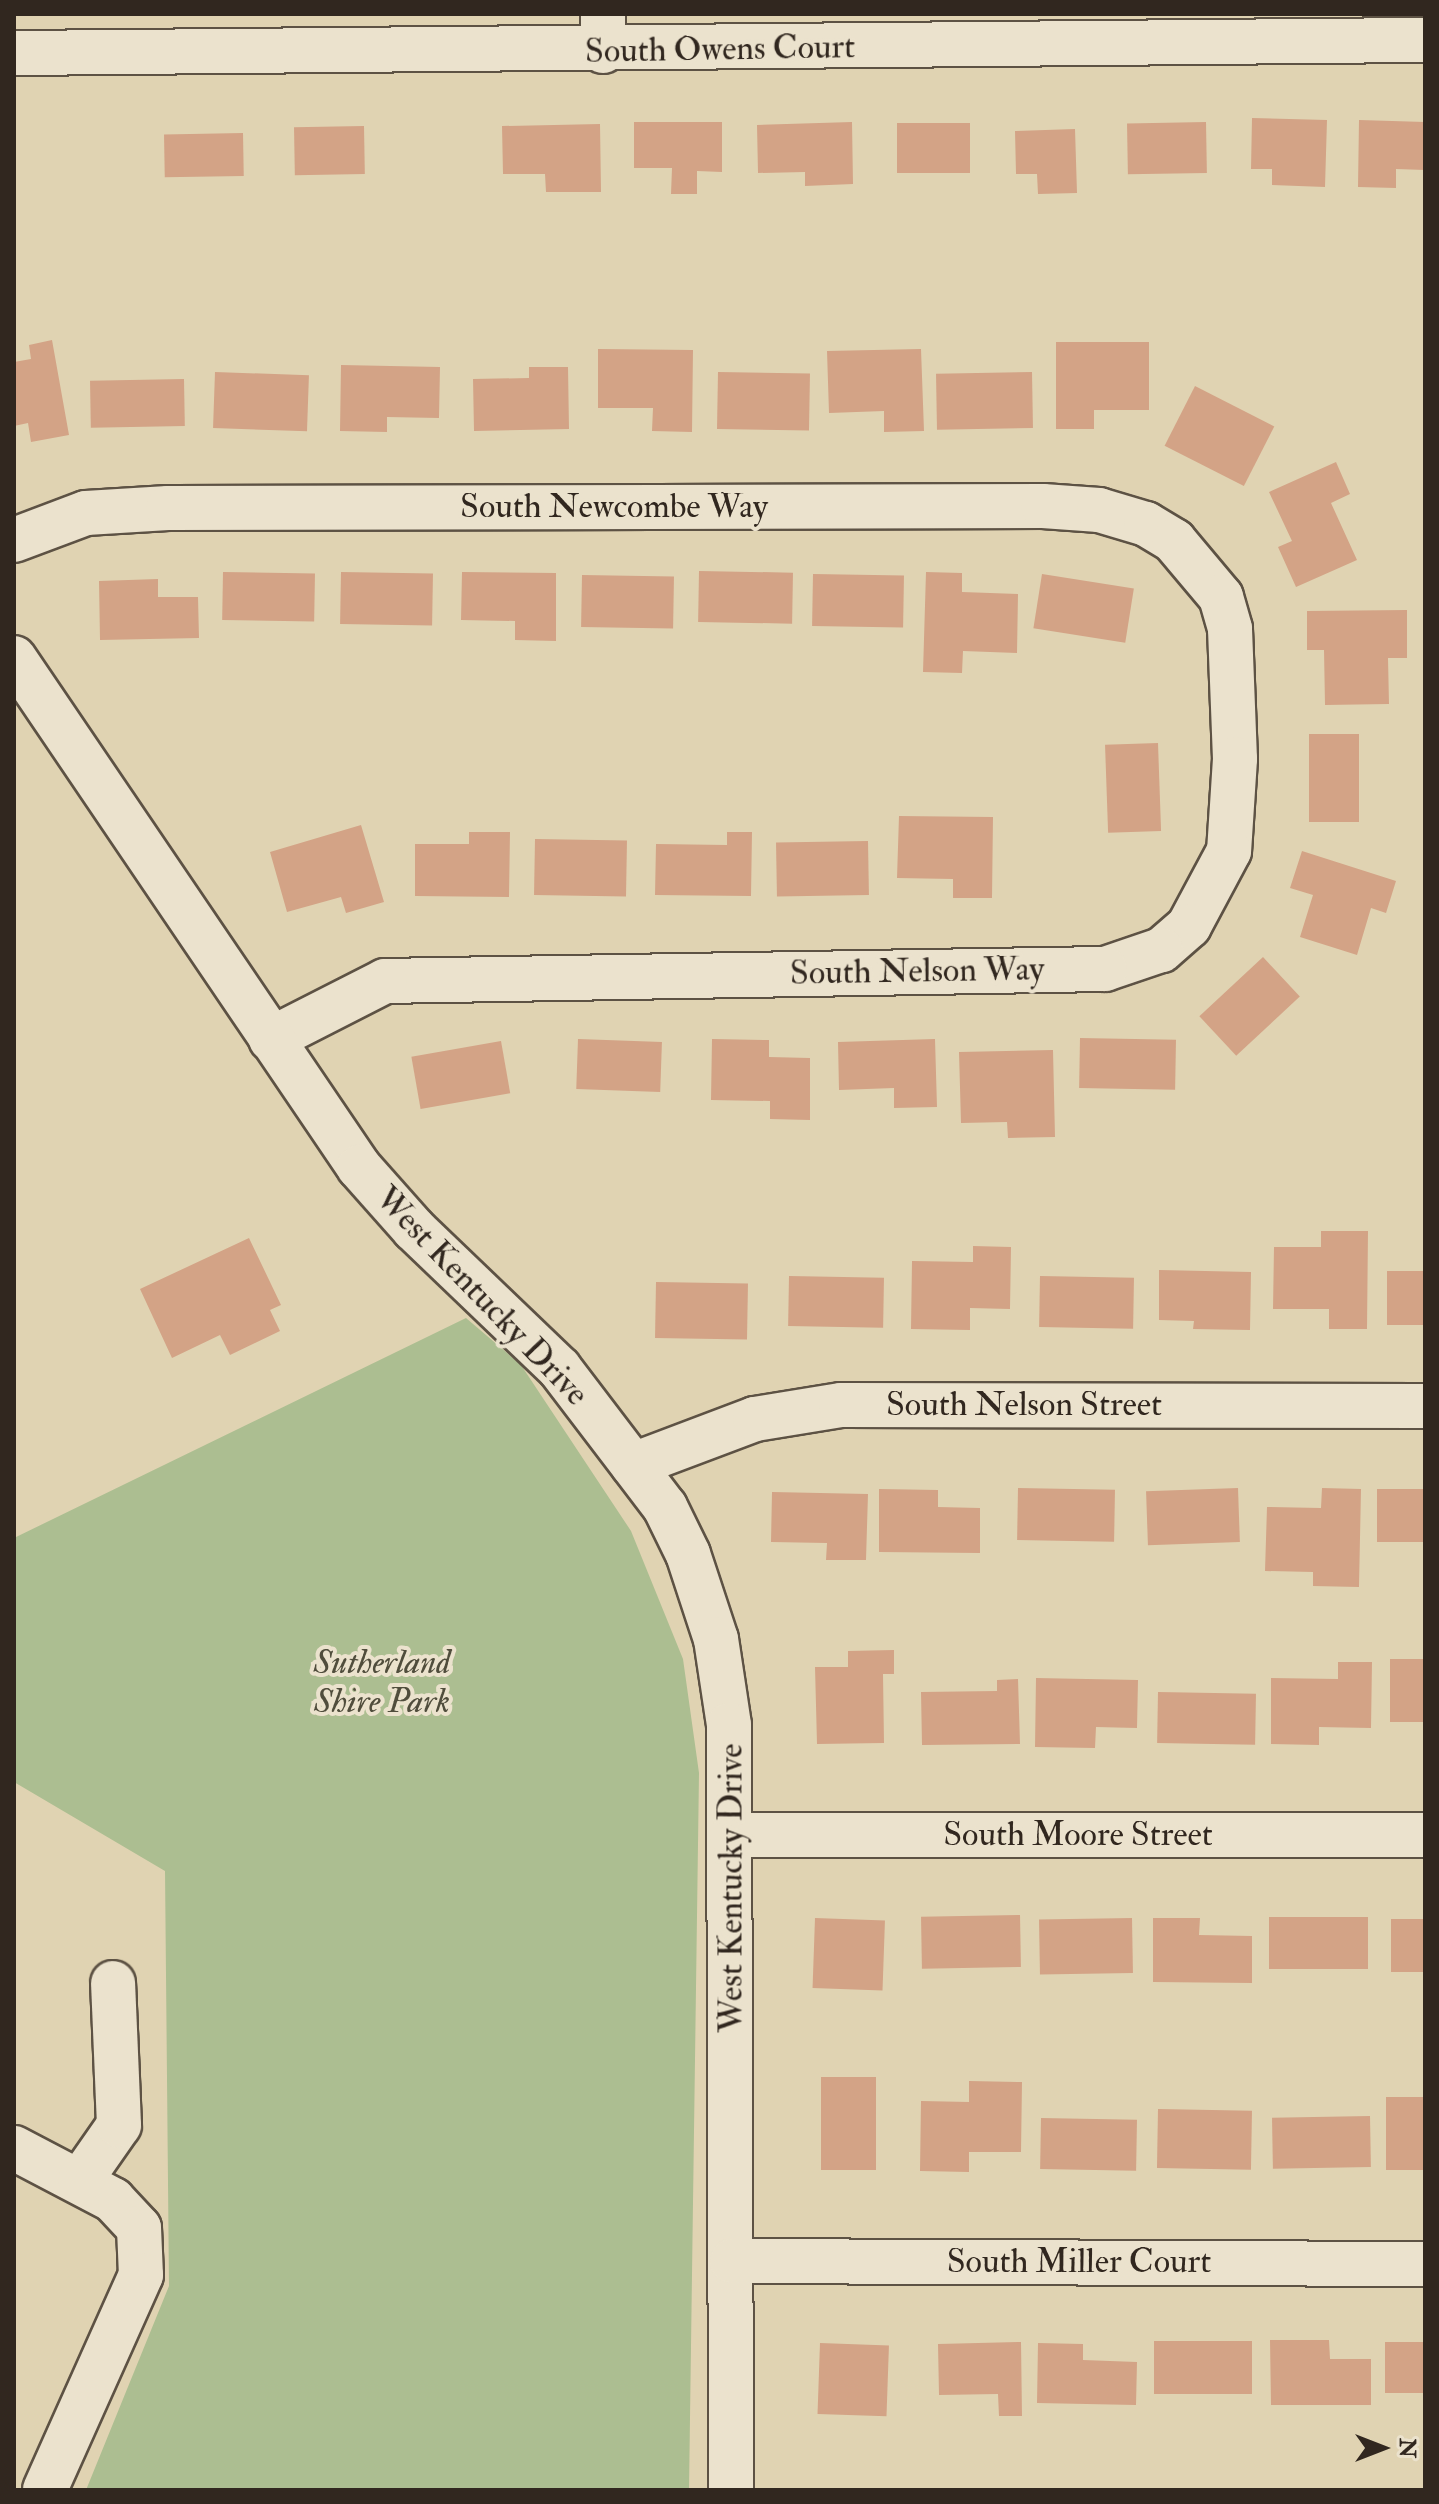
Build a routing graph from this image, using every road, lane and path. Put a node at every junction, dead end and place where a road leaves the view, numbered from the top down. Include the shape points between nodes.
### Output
1 (1355, 28) edge
2 (603, 32) edge
3 (1425, 40) edge
4 (14, 53) edge
5 (14, 540) edge
6 (1200, 570) joint
7 (14, 658) edge
8 (271, 1039) junction
9 (1425, 1406) edge
10 (633, 1465) junction
11 (732, 1835) junction
12 (1425, 1835) edge
13 (113, 1983) dead end
14 (14, 2148) edge
15 (80, 2181) junction
16 (732, 2261) junction
17 (1425, 2264) edge
18 (45, 2490) edge
19 (731, 2490) edge

1 - 2 street, South Owens Court
1 - 3 street, South Owens Court
2 - 4 street, South Owens Court
5 - 6 street, South Newcombe Way via 86,513 168,508 1043,506 1099,510 1146,524 1174,541
6 - 8 street, South Nelson Way via 1221,597 1230,629 1235,759 1229,851 1189,926 1161,950 1105,969 476,975 385,981
7 - 8 street, West Kentucky Drive
8 - 10 street, West Kentucky Drive via 386,1200 559,1368
9 - 10 street, South Nelson Street via 841,1405 755,1419
10 - 11 street, West Kentucky Drive via 665,1507 688,1554 716,1639 729,1725
11 - 12 street, South Moore Street
11 - 16 street, West Kentucky Drive
13 - 15 street via 119,2125
14 - 15 street
15 - 18 street via 113,2200 139,2228 141,2275
16 - 17 street, South Miller Court
16 - 19 street, West Kentucky Drive

